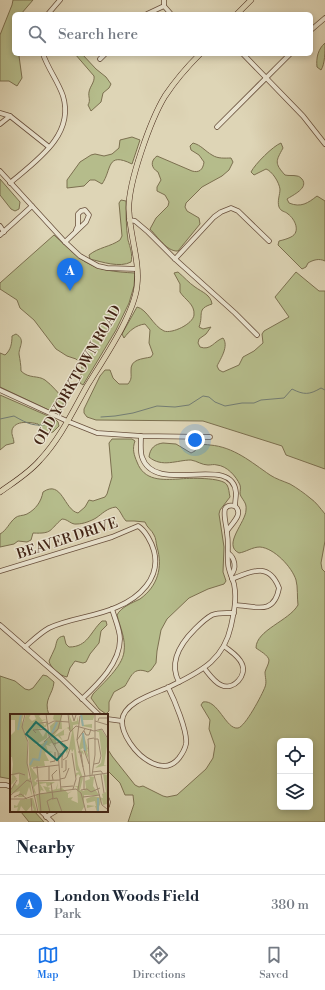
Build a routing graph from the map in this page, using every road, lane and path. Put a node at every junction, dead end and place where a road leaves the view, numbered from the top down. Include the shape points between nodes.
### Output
1 (60, 0) edge
2 (164, 0) edge
3 (251, 0) edge
4 (164, 6) junction
5 (50, 12) edge
6 (151, 12) edge
7 (169, 12) edge
8 (240, 12) edge
9 (325, 18) edge
10 (313, 28) edge
11 (44, 56) edge
12 (103, 56) edge
13 (198, 56) edge
14 (245, 56) edge
15 (288, 56) edge
16 (100, 59) dead end
17 (266, 78) junction
18 (0, 113) edge
19 (10, 116) junction
20 (0, 124) edge
21 (216, 127) dead end
22 (325, 144) edge
23 (49, 147) junction
24 (0, 171) edge
25 (10, 183) junction
26 (32, 206) junction
27 (129, 220) junction
28 (0, 226) edge
29 (76, 230) junction
30 (4, 232) junction
31 (0, 236) edge
32 (269, 241) dead end
33 (65, 242) junction
34 (175, 259) junction
35 (137, 269) junction
36 (257, 336) dead end
37 (0, 390) edge
38 (67, 421) junction
39 (141, 436) junction
40 (210, 437) dead end
41 (0, 492) edge
42 (235, 506) junction
43 (225, 516) junction
44 (235, 519) junction
45 (227, 531) junction
46 (228, 552) junction
47 (0, 571) edge
48 (232, 577) junction
49 (235, 605) junction
50 (112, 609) junction
51 (234, 613) junction
52 (0, 625) edge
53 (224, 646) junction
54 (25, 647) junction
55 (204, 668) junction
56 (179, 682) junction
57 (168, 687) junction
58 (82, 699) junction
59 (98, 714) edge
60 (108, 719) edge
61 (122, 721) junction
62 (0, 785) edge
63 (10, 786) edge
64 (42, 812) edge
65 (54, 812) edge
66 (46, 817) junction
67 (52, 822) edge

1 - 5 street
2 - 4 street
3 - 8 main road
4 - 6 street
4 - 7 street
9 - 10 street
11 - 23 street via 63,95 65,109 60,132
12 - 16 street
13 - 27 main road, OLD YORKTOWN ROAD via 178,78 160,106 151,127 129,192
14 - 17 street
15 - 17 street
17 - 21 street
17 - 22 street via 303,116
18 - 19 street
19 - 20 street
19 - 23 street
23 - 25 street
24 - 25 street
25 - 26 street
26 - 30 street
26 - 33 street
27 - 34 street via 138,223
27 - 35 main road, OLD YORKTOWN ROAD
28 - 30 street
29 - 29 street via 89,218 85,210 78,214
29 - 33 street
30 - 31 street
32 - 34 street via 238,211 231,208 214,217
33 - 35 street via 80,256 98,266
34 - 36 street via 236,312
35 - 38 main road, OLD YORKTOWN ROAD via 136,292 131,307
37 - 38 street
38 - 39 street via 97,433
38 - 41 main road, OLD YORKTOWN ROAD via 53,445 34,467
39 - 40 street
39 - 42 street via 142,458 149,468 171,476 224,476 234,486
42 - 43 street via 226,507
42 - 44 street via 239,512
43 - 44 street
43 - 45 street
44 - 45 street
45 - 46 street
46 - 48 street via 227,565
46 - 48 street via 235,565
47 - 50 street, BEAVER DRIVE via 112,537 138,526 154,550 154,574 147,586
48 - 49 street
48 - 49 street via 263,571 272,576 279,588 275,600 264,608
49 - 51 street
50 - 54 street via 48,629
50 - 58 street via 120,635 117,655 107,672
51 - 53 street
51 - 56 street via 212,615 186,638 177,654 175,666
52 - 54 street
53 - 55 street
53 - 55 street via 243,666 239,681 229,687 223,686
54 - 58 street
55 - 56 street
56 - 57 street
57 - 61 street via 137,701 124,713
57 - 61 street via 185,728 186,737 185,748 176,762 168,766 159,766 141,756 126,737
58 - 59 street
60 - 61 street
62 - 63 street
64 - 66 street
65 - 66 street
66 - 67 street

